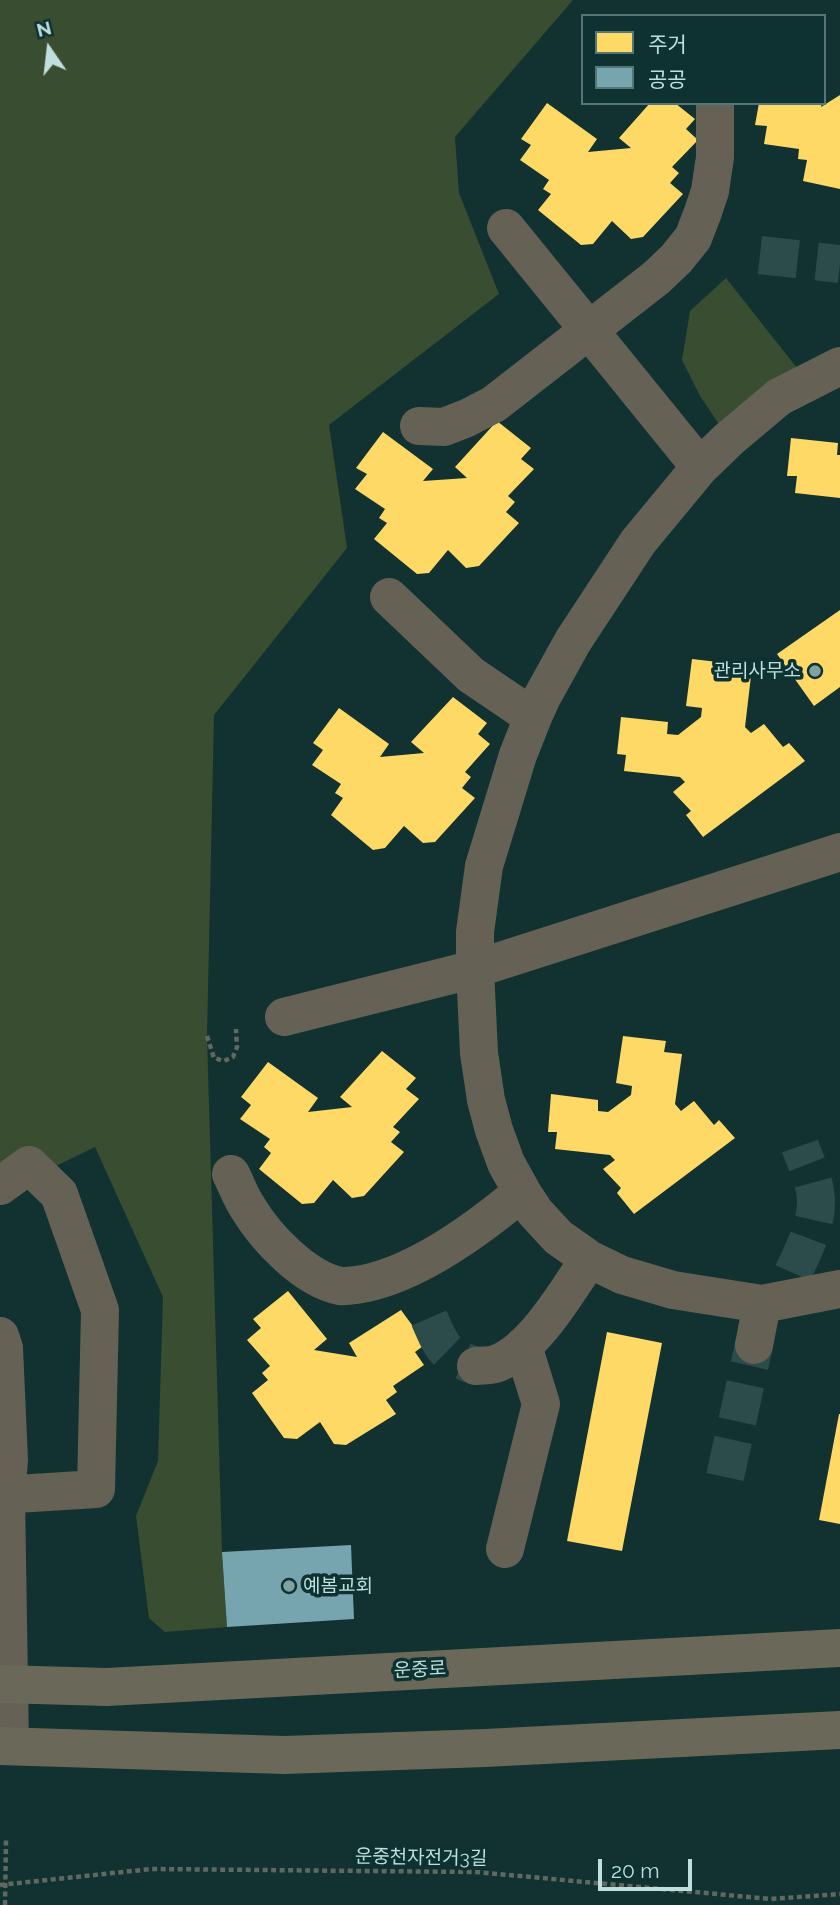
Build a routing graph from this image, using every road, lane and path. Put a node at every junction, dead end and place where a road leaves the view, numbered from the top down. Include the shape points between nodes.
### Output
1 (715, 105) edge
2 (506, 228) dead end
3 (588, 330) junction
4 (840, 366) edge
5 (419, 426) dead end
6 (700, 467) junction
7 (389, 597) dead end
8 (533, 717) junction
9 (840, 852) edge
10 (475, 969) junction
11 (284, 1017) dead end
12 (236, 1029) dead end
13 (207, 1036) dead end
14 (231, 1174) dead end
15 (0, 1186) edge
16 (522, 1192) junction
17 (589, 1259) junction
18 (840, 1289) edge
19 (777, 1293) junction
20 (0, 1336) edge
21 (754, 1345) tunnel mouth
22 (523, 1346) junction
23 (476, 1366) tunnel mouth
24 (3, 1496) edge
25 (505, 1549) dead end
26 (840, 1648) edge
27 (5, 1684) edge
28 (840, 1730) edge
29 (5, 1746) edge
30 (6, 1839) dead end
31 (0, 1885) edge
32 (840, 1894) edge
33 (5, 1905) edge

1 - 3 street via 710,191 693,238 656,278
2 - 3 street
3 - 5 street via 494,404 444,427
3 - 6 street
4 - 6 street via 779,397
6 - 8 street via 607,588
7 - 8 street via 471,675
8 - 10 street via 484,866
9 - 10 street
10 - 11 street
10 - 16 street via 486,1100 506,1163
12 - 13 path via 237,1047 233,1057 224,1061 214,1058
14 - 16 street via 269,1236 317,1277 342,1286 396,1274 491,1218
15 - 24 street via 29,1165 59,1194 100,1310 96,1489
16 - 17 street via 558,1237
17 - 19 street via 622,1275 673,1290
17 - 22 street
18 - 19 street
19 - 21 street
20 - 24 street via 9,1460
22 - 23 street via 497,1364
22 - 25 street via 541,1404
24 - 27 street
26 - 27 main road, 운중로 via 107,1687
27 - 29 street
28 - 29 main road via 284,1755
30 - 33 path, bridge
31 - 32 path, 운중천자전거3길 via 151,1869 462,1872 771,1899

